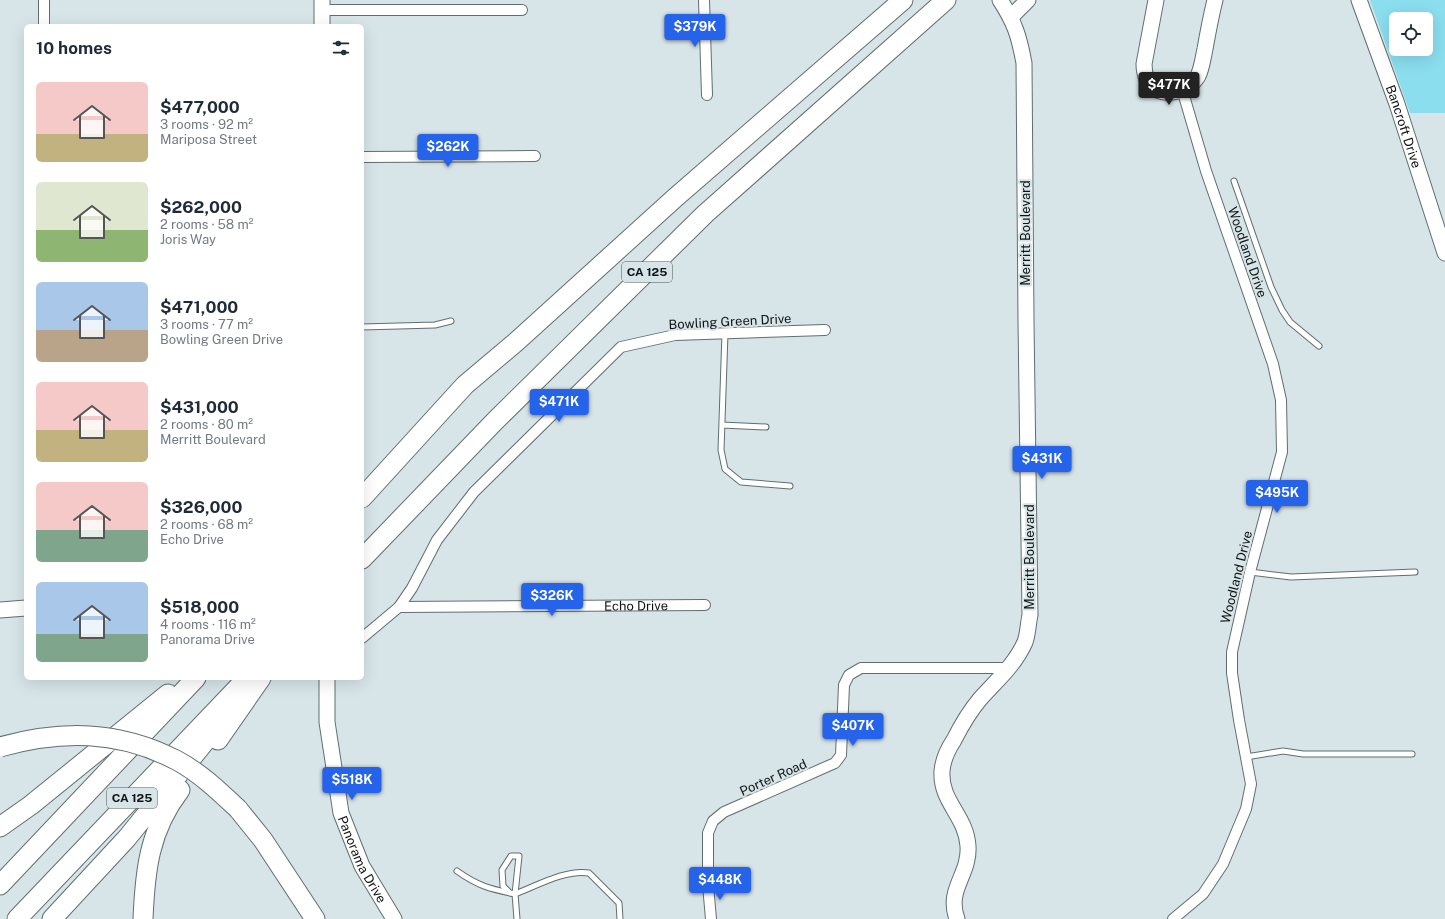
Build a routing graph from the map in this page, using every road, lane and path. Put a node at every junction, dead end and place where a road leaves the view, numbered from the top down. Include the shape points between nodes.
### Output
1 (44, 0) edge
2 (704, 0) edge
3 (903, 0) edge
4 (946, 0) edge
5 (1000, 0) edge
6 (1028, 0) edge
7 (1156, 0) edge
8 (1215, 0) edge
9 (1359, 0) edge
10 (322, 5) edge
11 (522, 10) dead end
12 (1011, 17) junction
13 (44, 24) edge
14 (322, 24) edge
15 (1182, 89) junction
16 (707, 95) dead end
17 (535, 156) dead end
18 (364, 157) edge
19 (1234, 181) dead end
20 (1445, 253) edge
21 (451, 321) dead end
22 (364, 327) edge
23 (825, 330) dead end
24 (725, 333) junction
25 (1319, 346) dead end
26 (722, 425) junction
27 (766, 427) dead end
28 (790, 486) dead end
29 (364, 496) edge
30 (364, 556) edge
31 (1250, 572) junction
32 (1415, 572) dead end
33 (705, 605) dead end
34 (399, 607) junction
35 (24, 608) edge
36 (0, 610) edge
37 (364, 636) edge
38 (1009, 668) junction
39 (185, 680) edge
40 (194, 680) edge
41 (245, 680) edge
42 (254, 680) edge
43 (261, 680) edge
44 (327, 680) edge
45 (0, 747) edge
46 (1412, 754) dead end
47 (1245, 757) junction
48 (0, 827) edge
49 (457, 871) dead end
50 (0, 886) edge
51 (512, 894) junction
52 (18, 919) edge
53 (52, 919) edge
54 (143, 919) edge
55 (315, 919) edge
56 (394, 919) edge
57 (517, 919) edge
58 (620, 919) edge
59 (711, 919) edge
60 (957, 919) edge
61 (1173, 919) edge

1 - 13 street
2 - 16 street
3 - 29 highway, CA 125 via 465,385
4 - 30 highway, CA 125 via 705,214 495,421
5 - 12 street, Merritt Boulevard
6 - 12 street
7 - 15 street via 1144,64 1146,76 1157,90 1170,92
8 - 15 street via 1200,70 1193,82
9 - 20 street, Bancroft Drive via 1397,104
10 - 11 street
10 - 14 street
12 - 38 street, Merritt Boulevard via 1024,63 1030,615 1025,642
15 - 31 street, Woodland Drive via 1206,171 1273,364 1281,400 1282,452
17 - 18 street
19 - 25 lane via 1271,287 1282,310 1290,322
21 - 22 lane via 435,325
23 - 24 street, Bowling Green Drive
24 - 26 lane
24 - 34 street, Bowling Green Drive via 675,335 621,347 474,492 437,540
26 - 27 lane
26 - 28 lane via 721,450 725,469 741,482
31 - 32 lane via 1291,577
31 - 47 street, Woodland Drive via 1232,652 1232,673
33 - 34 street, Echo Drive
34 - 37 street, Bowling Green Drive
35 - 36 street
38 - 59 street, Porter Road via 861,668 849,675 844,685 841,755 836,763 724,812 713,821 708,833
38 - 60 street, Merritt Boulevard via 979,701 959,730 942,768 945,791 965,829 968,847 967,864 954,898
39 - 48 highway via 31,805
40 - 50 highway, CA 125
41 - 52 highway, CA 125
42 - 53 highway via 127,838
43 - 54 highway via 161,819 146,868
44 - 56 street, Panorama Drive via 327,722 340,813 362,866
45 - 55 highway, bridge via 55,735 107,737 129,742 176,760 199,775 238,809 263,840
46 - 47 lane via 1303,754 1284,751
47 - 61 street, Woodland Drive via 1251,784 1246,809 1223,864 1203,894
49 - 51 lane via 471,882
51 - 51 lane via 519,856 511,856 502,870 503,886
51 - 57 lane
51 - 58 lane via 561,876 589,873 619,903

